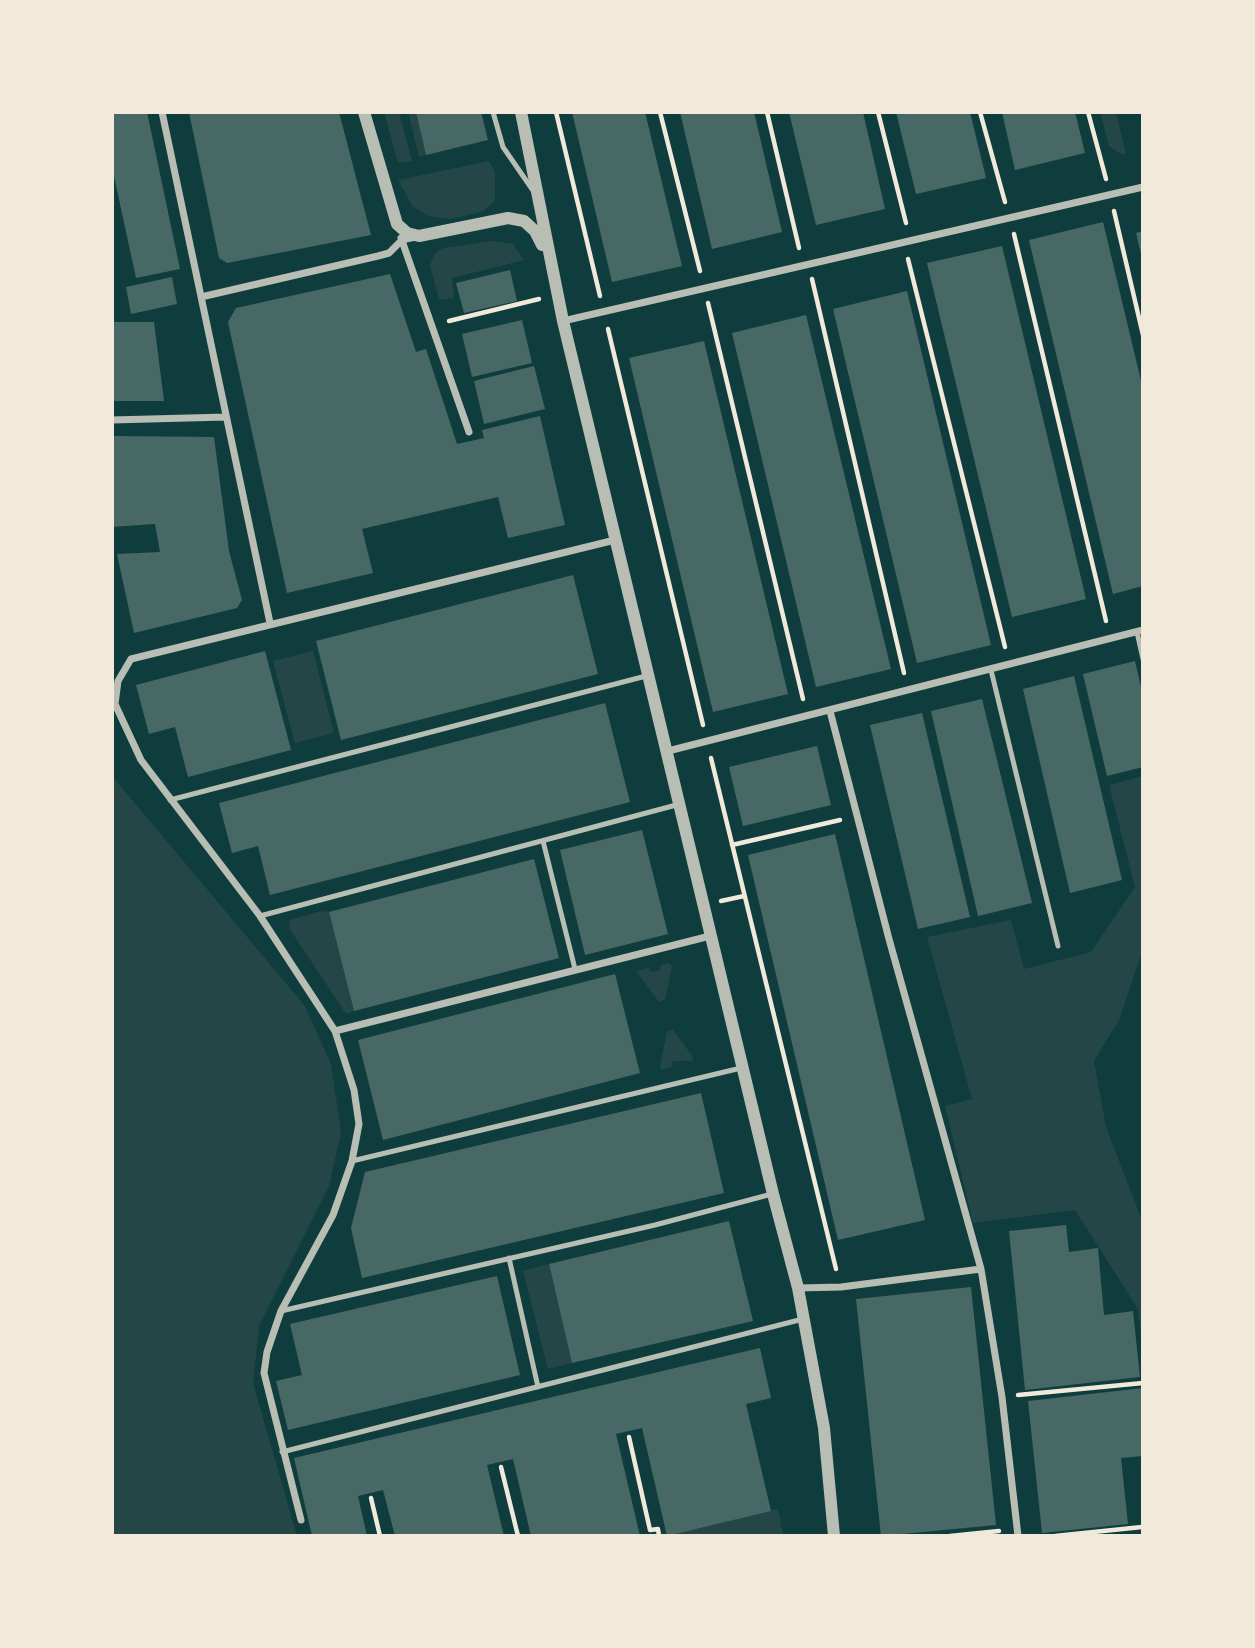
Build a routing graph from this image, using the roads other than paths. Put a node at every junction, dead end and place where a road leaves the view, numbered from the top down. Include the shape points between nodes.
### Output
1 (162, 112) edge
2 (364, 112) edge
3 (493, 112) edge
4 (521, 112) edge
5 (1143, 187) edge
6 (537, 196) junction
7 (397, 224) junction
8 (419, 236) junction
9 (402, 240) junction
10 (550, 261) junction
11 (201, 297) junction
12 (563, 321) junction
13 (226, 417) junction
14 (112, 420) edge
15 (469, 432) dead end
16 (615, 540) junction
17 (270, 623) junction
18 (1140, 631) edge
19 (1143, 659) edge
20 (991, 670) junction
21 (649, 675) junction
22 (830, 710) junction
23 (668, 751) junction
24 (170, 800) junction
25 (680, 804) junction
26 (544, 841) junction
27 (260, 916) junction
28 (710, 936) junction
29 (1058, 946) dead end
30 (575, 969) junction
31 (335, 1031) junction
32 (742, 1068) junction
33 (352, 1161) junction
34 (773, 1194) junction
35 (509, 1258) junction
36 (981, 1269) junction
37 (799, 1288) junction
38 (281, 1311) junction
39 (803, 1319) junction
40 (538, 1387) junction
41 (282, 1452) junction
42 (301, 1520) dead end
43 (1018, 1533) edge
44 (834, 1536) edge

1 - 11 street
2 - 7 street
3 - 6 lane via 503,147
4 - 6 street
5 - 12 street
6 - 10 street
7 - 8 street
7 - 9 street
8 - 9 street
8 - 10 street via 508,218 524,221 535,231
9 - 11 street via 389,253
9 - 15 street
10 - 12 street
11 - 13 street
12 - 16 street
13 - 14 street
13 - 17 street
16 - 17 street
16 - 21 street
17 - 24 street via 131,659 118,681 116,704 141,760
18 - 19 lane
18 - 20 street
20 - 22 street
20 - 29 lane
21 - 23 street
21 - 24 lane
22 - 23 street
22 - 36 street
23 - 25 street
24 - 27 street
25 - 26 lane
25 - 28 street
26 - 27 lane
26 - 30 lane
27 - 31 street
28 - 30 street
28 - 32 street
30 - 31 street
31 - 33 street via 351,1078 359,1124
32 - 33 lane
32 - 34 street
33 - 38 street via 333,1215
34 - 35 lane
34 - 37 street
35 - 38 lane
35 - 40 lane
36 - 37 street
36 - 43 street
37 - 39 street
38 - 41 street via 264,1373
39 - 40 lane
39 - 44 street via 824,1428
40 - 41 lane
41 - 42 street

